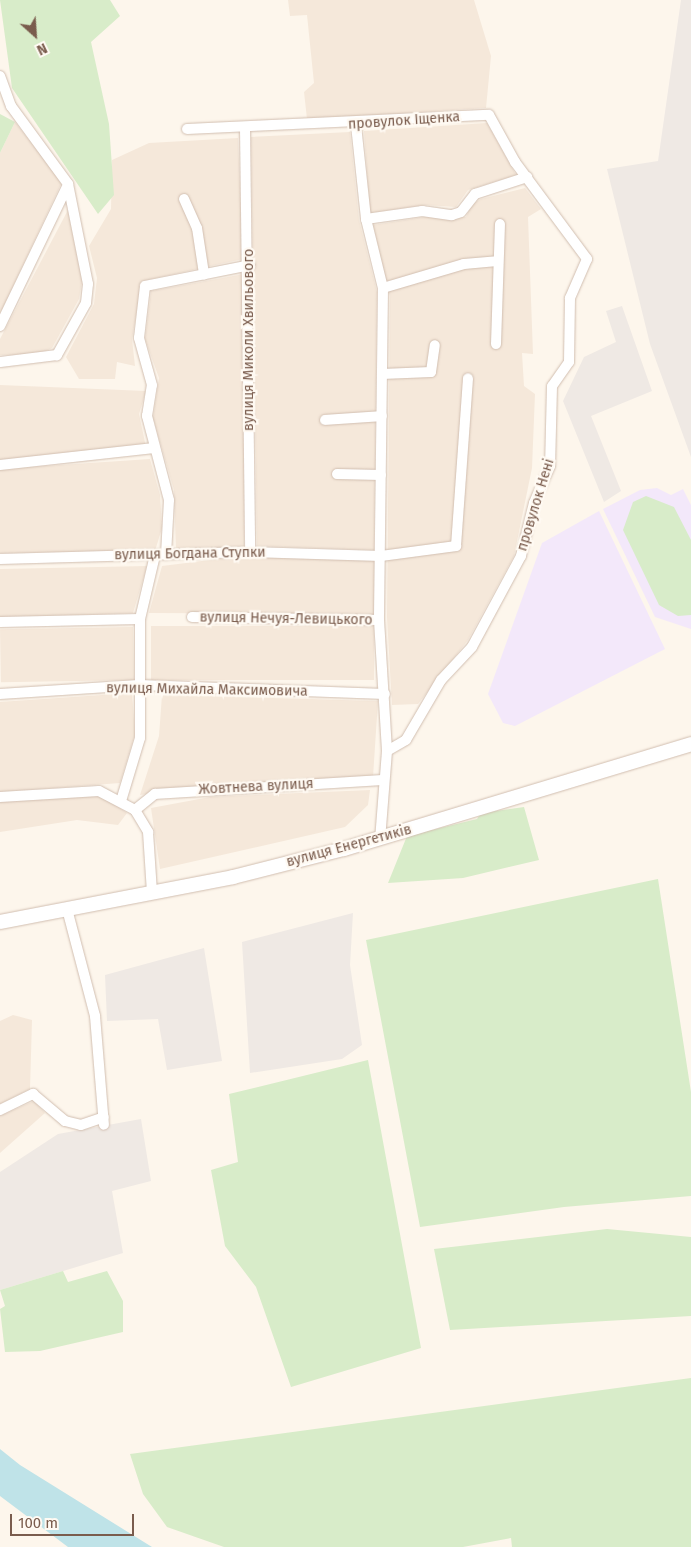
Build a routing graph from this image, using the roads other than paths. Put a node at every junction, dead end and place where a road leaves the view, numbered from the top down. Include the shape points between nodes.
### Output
1 (0, 76) edge
2 (356, 125) junction
3 (245, 128) junction
4 (186, 129) dead end
5 (527, 177) junction
6 (68, 184) junction
7 (184, 199) dead end
8 (366, 219) junction
9 (500, 224) dead end
10 (587, 259) joint
11 (497, 261) junction
12 (250, 265) junction
13 (204, 274) junction
14 (383, 288) junction
15 (0, 326) edge
16 (496, 344) dead end
17 (435, 345) dead end
18 (0, 362) edge
19 (382, 374) junction
20 (468, 378) dead end
21 (382, 416) junction
22 (325, 420) dead end
23 (154, 448) junction
24 (0, 465) edge
25 (337, 474) dead end
26 (381, 475) junction
27 (250, 552) junction
28 (155, 555) junction
29 (166, 555) junction
30 (381, 556) junction
31 (0, 559) edge
32 (192, 617) dead end
33 (140, 618) junction
34 (379, 620) junction
35 (0, 622) edge
36 (139, 686) junction
37 (0, 694) edge
38 (385, 694) junction
39 (691, 744) edge
40 (387, 751) junction
41 (382, 780) junction
42 (0, 797) edge
43 (121, 801) junction
44 (135, 810) junction
45 (380, 839) junction
46 (152, 892) junction
47 (67, 909) junction
48 (0, 922) edge
49 (0, 1110) edge

1 - 6 street via 11,106
2 - 3 street, провулок Іщенка
2 - 5 street, провулок Іщенка via 489,115
2 - 8 street
3 - 4 street, провулок Іщенка
3 - 12 street, вулиця Миколи Хвильового
5 - 8 street via 475,194 461,212 452,215 422,211
5 - 10 street, провулок Іщенка
6 - 15 street
6 - 18 street via 88,284 86,303 57,355
7 - 13 street via 197,228
8 - 14 street
9 - 11 street
10 - 40 street, провулок Нені via 570,298 569,362 552,386 550,466 534,503 521,556 472,647 442,680 406,740
11 - 14 street via 464,264
11 - 16 street
12 - 13 street
12 - 27 street, вулиця Миколи Хвильового
13 - 23 street via 145,286 139,338 152,385 147,416
14 - 19 street
17 - 19 street via 432,372
19 - 21 street
20 - 30 street, вулиця Богдана Ступки via 456,546
21 - 22 street
21 - 26 street
23 - 24 street
23 - 29 street via 169,500
25 - 26 street
26 - 30 street
27 - 29 street, вулиця Богдана Ступки
27 - 30 street, вулиця Богдана Ступки
28 - 29 street, вулиця Богдана Ступки
28 - 31 street, вулиця Богдана Ступки
28 - 33 street
30 - 34 street
32 - 34 street, вулиця Нечуя-Левицького
33 - 35 street
33 - 36 street
34 - 38 street
36 - 37 street, вулиця Михайла Максимовича
36 - 38 street, вулиця Михайла Максимовича
36 - 43 street via 140,738
38 - 40 street
39 - 45 main road, вулиця Енергетиків
40 - 41 street
41 - 44 street, Жовтнева вулиця via 155,794
41 - 45 street
42 - 43 street via 75,790 99,791
43 - 44 street
44 - 46 street via 148,832
45 - 46 main road, вулиця Енергетиків via 232,878
46 - 47 main road, вулиця Енергетиків
47 - 48 main road, вулиця Енергетиків
47 - 49 street via 94,1016 104,1121 81,1124 65,1121 33,1094

